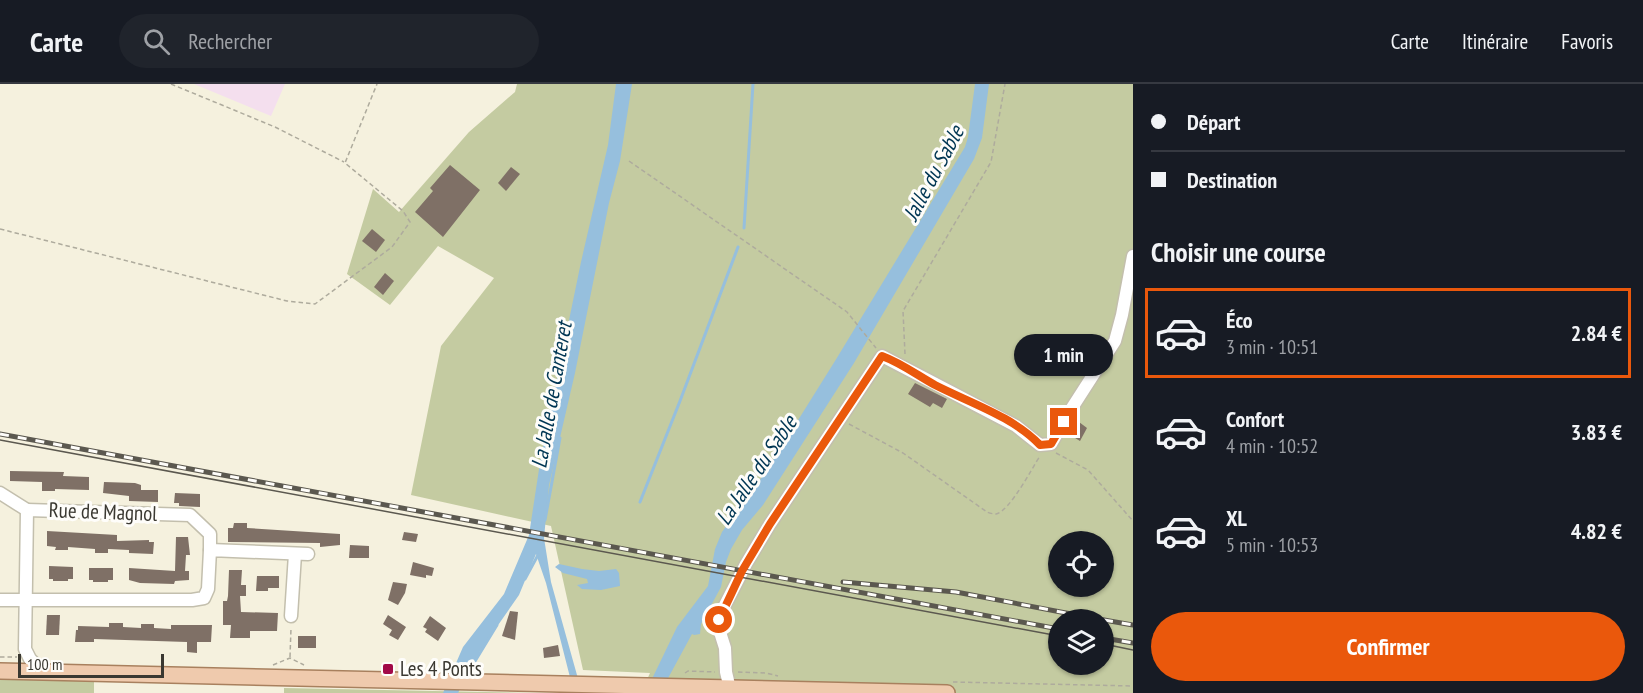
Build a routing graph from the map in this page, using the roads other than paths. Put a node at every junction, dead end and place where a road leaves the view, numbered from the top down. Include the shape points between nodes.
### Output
1 (1133, 256) edge
2 (0, 493) edge
3 (27, 510) junction
4 (210, 550) junction
5 (0, 600) edge
6 (26, 601) junction
7 (291, 616) road end
8 (25, 649) junction
9 (6, 671) edge
10 (43, 672) junction
11 (730, 689) junction
12 (947, 693) edge

1 - 11 street via 1115,341 1051,448 882,356 770,524 722,611 719,629
2 - 3 street
3 - 4 street, Rue de Magnol via 190,515 210,534
3 - 6 street, Rue de Magnol
4 - 6 street, Rue de Magnol via 204,598
4 - 7 street via 302,554
5 - 6 street
6 - 8 street, Rue de Magnol
8 - 9 street, Rue de Magnol
8 - 10 street
9 - 10 main road
10 - 11 main road
11 - 12 main road

